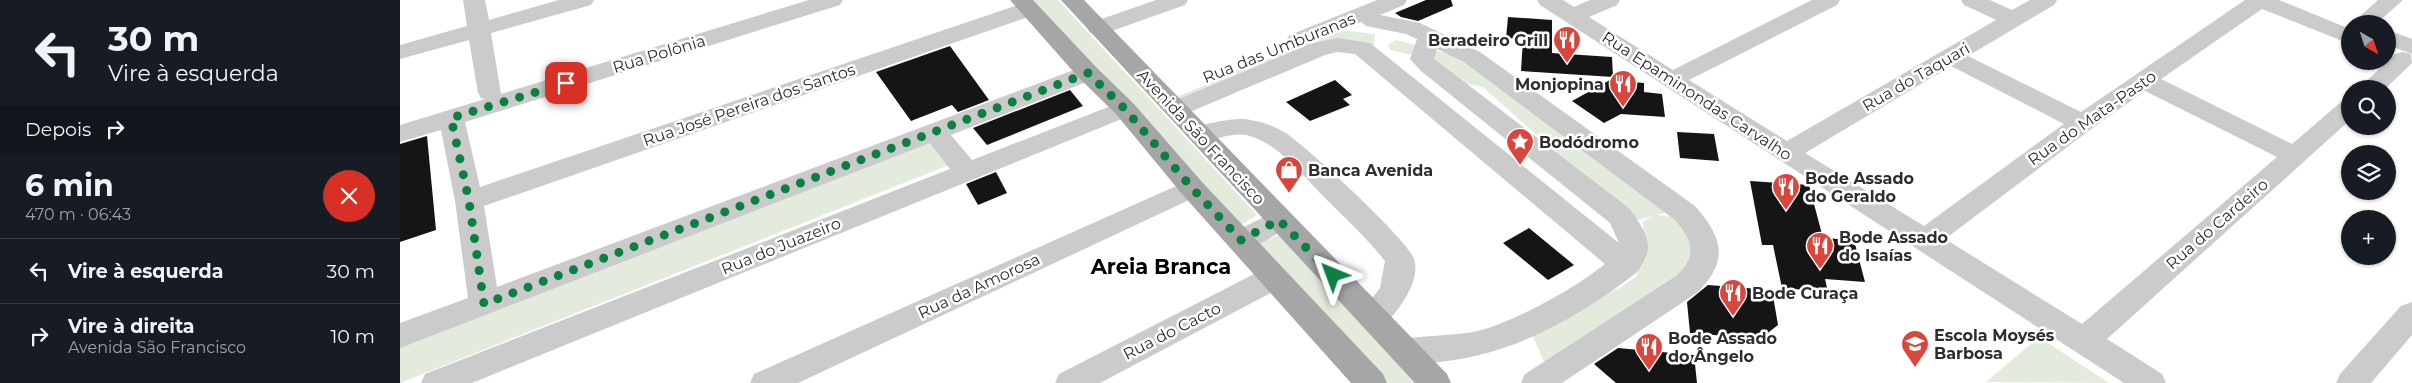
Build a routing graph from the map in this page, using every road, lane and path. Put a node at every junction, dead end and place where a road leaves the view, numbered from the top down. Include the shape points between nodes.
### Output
1 (474, 0) edge
2 (583, 0) edge
3 (800, 0) edge
4 (832, 0) edge
5 (1072, 0) edge
6 (1177, 0) edge
7 (1396, 0) edge
8 (1548, 0) edge
9 (1609, 0) edge
10 (1829, 0) edge
11 (1972, 0) edge
12 (2046, 0) edge
13 (2260, 0) edge
14 (2294, 0) edge
15 (2392, 0) edge
16 (1025, 5) edge
17 (1370, 10) edge
18 (2373, 15) edge
19 (1572, 16) junction
20 (2012, 19) junction
21 (2341, 19) edge
22 (1098, 28) junction
23 (481, 29) junction
24 (2341, 33) edge
25 (1430, 36) junction
26 (1362, 48) junction
27 (400, 52) edge
28 (2404, 55) edge
29 (1952, 56) junction
30 (1088, 73) junction
31 (1671, 80) junction
32 (2145, 80) junction
33 (2379, 80) edge
34 (490, 93) junction
35 (1169, 102) junction
36 (1125, 109) junction
37 (2341, 115) edge
38 (451, 118) junction
39 (400, 120) edge
40 (2082, 123) junction
41 (935, 132) junction
42 (400, 134) edge
43 (1199, 134) junction
44 (1786, 153) junction
45 (2296, 156) junction
46 (967, 172) junction
47 (1192, 188) junction
48 (469, 201) junction
49 (1279, 220) junction
50 (1241, 240) junction
51 (1926, 240) junction
52 (1626, 265) junction
53 (1273, 278) junction
54 (484, 304) junction
55 (1373, 317) junction
56 (2406, 330) edge
57 (400, 336) edge
58 (2084, 341) junction
59 (1404, 351) junction
60 (437, 383) edge
61 (766, 383) edge
62 (1071, 383) edge
63 (1371, 383) edge
64 (1434, 383) edge
65 (1537, 383) edge
66 (2150, 383) edge
67 (2352, 383) edge

1 - 23 street
2 - 23 street
3 - 34 street, Rua Polônia
4 - 38 street, Rua Polônia
5 - 22 main road, Avenida São Francisco
6 - 22 street
7 - 17 street, Rua das Umburanas
8 - 19 street, Rua Epaminondas Carvalho
9 - 19 street
10 - 31 street
11 - 20 street
12 - 20 street, Rua do Taquari
13 - 24 street
13 - 32 street, Rua do Mata-Pasto
14 - 21 street
15 - 18 street
16 - 30 main road
16 - 48 street, Rua José Pereira dos Santos
17 - 25 street
17 - 26 street
17 - 35 street, Rua das Umburanas
19 - 31 street, Rua Epaminondas Carvalho
20 - 29 street, Rua do Taquari
22 - 35 main road, Avenida São Francisco
23 - 27 street
23 - 34 street
25 - 52 street via 1422,59 1429,66 1620,216 1634,243
25 - 65 street via 1472,57 1685,213 1703,236 1701,268 1687,284
26 - 35 street via 1337,45 1318,49
26 - 52 street
28 - 33 street
29 - 40 street
29 - 44 street, Rua do Taquari
30 - 36 main road
30 - 41 street
31 - 44 street, Rua Epaminondas Carvalho
32 - 40 street, Rua do Mata-Pasto
32 - 45 street
34 - 39 street, Rua Polônia
35 - 43 main road, Avenida São Francisco
36 - 46 street, Rua do Juazeiro
36 - 47 main road
37 - 45 street, Rua do Cardeiro
38 - 42 street, Rua Polônia
38 - 48 street
40 - 51 street, Rua do Mata-Pasto
41 - 46 street
41 - 54 street
43 - 49 main road, Avenida São Francisco
43 - 55 street via 1234,126 1254,128 1271,135 1297,155 1370,224 1400,259 1398,286
44 - 51 street, Rua Epaminondas Carvalho
45 - 58 street, Rua do Cardeiro
46 - 60 street, Rua do Juazeiro
47 - 50 main road
47 - 61 street, Rua da Amorosa
48 - 54 street
49 - 50 street
49 - 55 main road, Avenida São Francisco
50 - 53 main road
51 - 58 street, Rua Epaminondas Carvalho
52 - 59 street via 1608,280 1512,332 1467,346
53 - 62 street, Rua do Cacto
53 - 63 main road
54 - 57 street
55 - 59 main road, Avenida São Francisco
56 - 67 street
58 - 66 street, Rua Epaminondas Carvalho
59 - 64 main road, Avenida São Francisco

